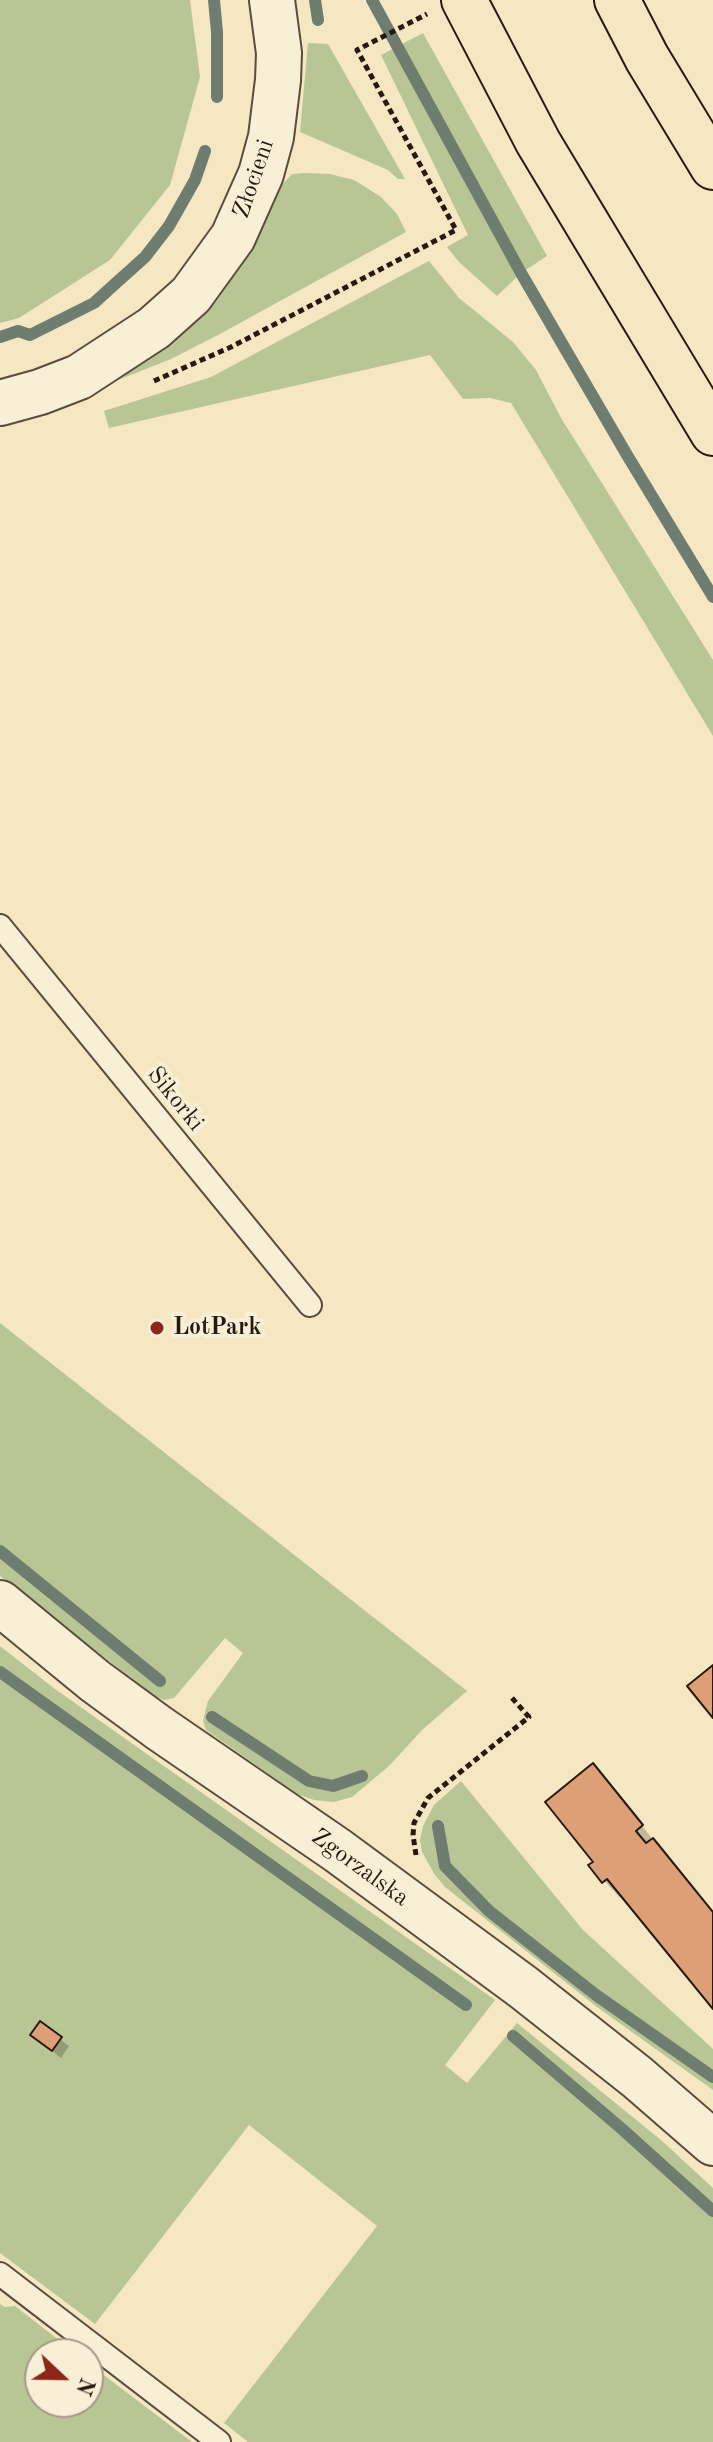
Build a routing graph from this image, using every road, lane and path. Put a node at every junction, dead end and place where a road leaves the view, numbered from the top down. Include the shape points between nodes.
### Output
1 (272, 0) edge
2 (617, 0) edge
3 (452, 3) edge
4 (713, 167) edge
5 (150, 382) dead end
6 (0, 403) edge
7 (713, 433) edge
8 (0, 926) edge
9 (310, 1305) dead end
10 (0, 1603) edge
11 (512, 1698) dead end
12 (417, 1859) dead end
13 (713, 2143) edge
14 (0, 2274) edge
15 (219, 2442) edge

1 - 6 street, Złocieni via 278,80 271,137 233,237 191,295 154,328 79,377
2 - 4 highway
3 - 5 path via 357,50 456,230 231,347
3 - 7 highway
8 - 9 lane, Sikorki
10 - 13 street, Zgorzalska via 159,1728 523,1987
11 - 12 path via 529,1717 428,1798 414,1823
14 - 15 lane

